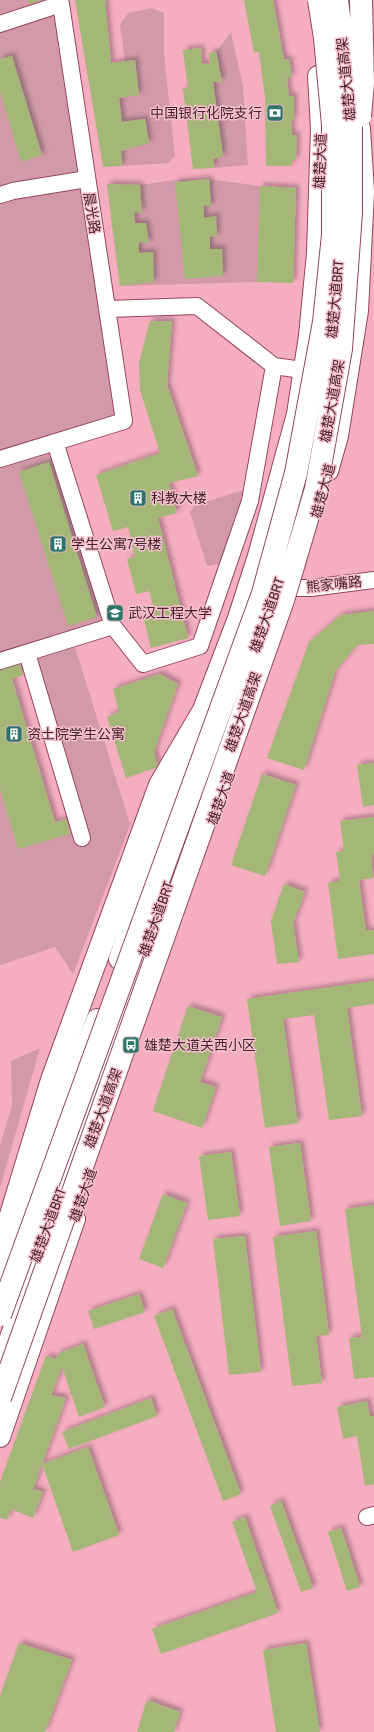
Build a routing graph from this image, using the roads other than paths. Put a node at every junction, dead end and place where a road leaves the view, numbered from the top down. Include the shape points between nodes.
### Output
1 (311, 0) edge
2 (319, 0) edge
3 (329, 0) edge
4 (337, 0) edge
5 (349, 0) edge
6 (361, 0) edge
7 (0, 24) edge
8 (360, 122) junction
9 (87, 179) junction
10 (0, 195) edge
11 (351, 213) junction
12 (106, 309) junction
13 (274, 366) junction
14 (295, 369) dead end
15 (326, 377) junction
16 (300, 397) junction
17 (342, 405) junction
18 (55, 442) junction
19 (0, 459) edge
20 (374, 580) edge
21 (295, 588) junction
22 (113, 626) junction
23 (27, 653) junction
24 (0, 661) edge
25 (201, 715) junction
26 (82, 838) dead end
27 (0, 1251) edge
28 (0, 1280) edge
29 (0, 1315) edge
30 (0, 1360) edge
31 (0, 1398) edge
32 (0, 1437) edge

1 - 16 main road, 雄楚大道 via 316,28 322,129 317,252 310,336
2 - 29 highway, 雄楚大道高架, bridge via 333,125 333,235 324,322 296,473 263,593
3 - 15 street, 雄楚大道BRT via 336,47 343,207 334,324
4 - 11 highway, 雄楚大道高架, bridge via 351,113
5 - 8 main road, 雄楚大道
6 - 8 highway, bridge via 364,83
7 - 9 street, 晨光路 via 61,4
8 - 11 highway, bridge
8 - 17 main road, 雄楚大道 via 364,192 358,303
9 - 10 street
9 - 12 street, 晨光路
11 - 31 highway, 雄楚大道高架, bridge via 341,348 316,489 280,607
12 - 13 street via 197,306
12 - 18 street, 晨光路 via 124,421
13 - 14 street
13 - 22 street via 250,500 200,646 143,664
15 - 16 main road via 319,376 306,383
15 - 17 main road via 339,387
15 - 30 street, 雄楚大道BRT via 307,476 282,571
16 - 25 main road, 雄楚大道 via 258,556 238,618
17 - 21 main road, 雄楚大道 via 338,436
18 - 19 street
18 - 22 street
20 - 21 street, 熊家嘴路
21 - 32 main road, 雄楚大道
22 - 23 street
23 - 24 street
23 - 26 street
25 - 27 highway via 160,785 52,1080
25 - 28 main road, 雄楚大道 via 107,994 66,1096

